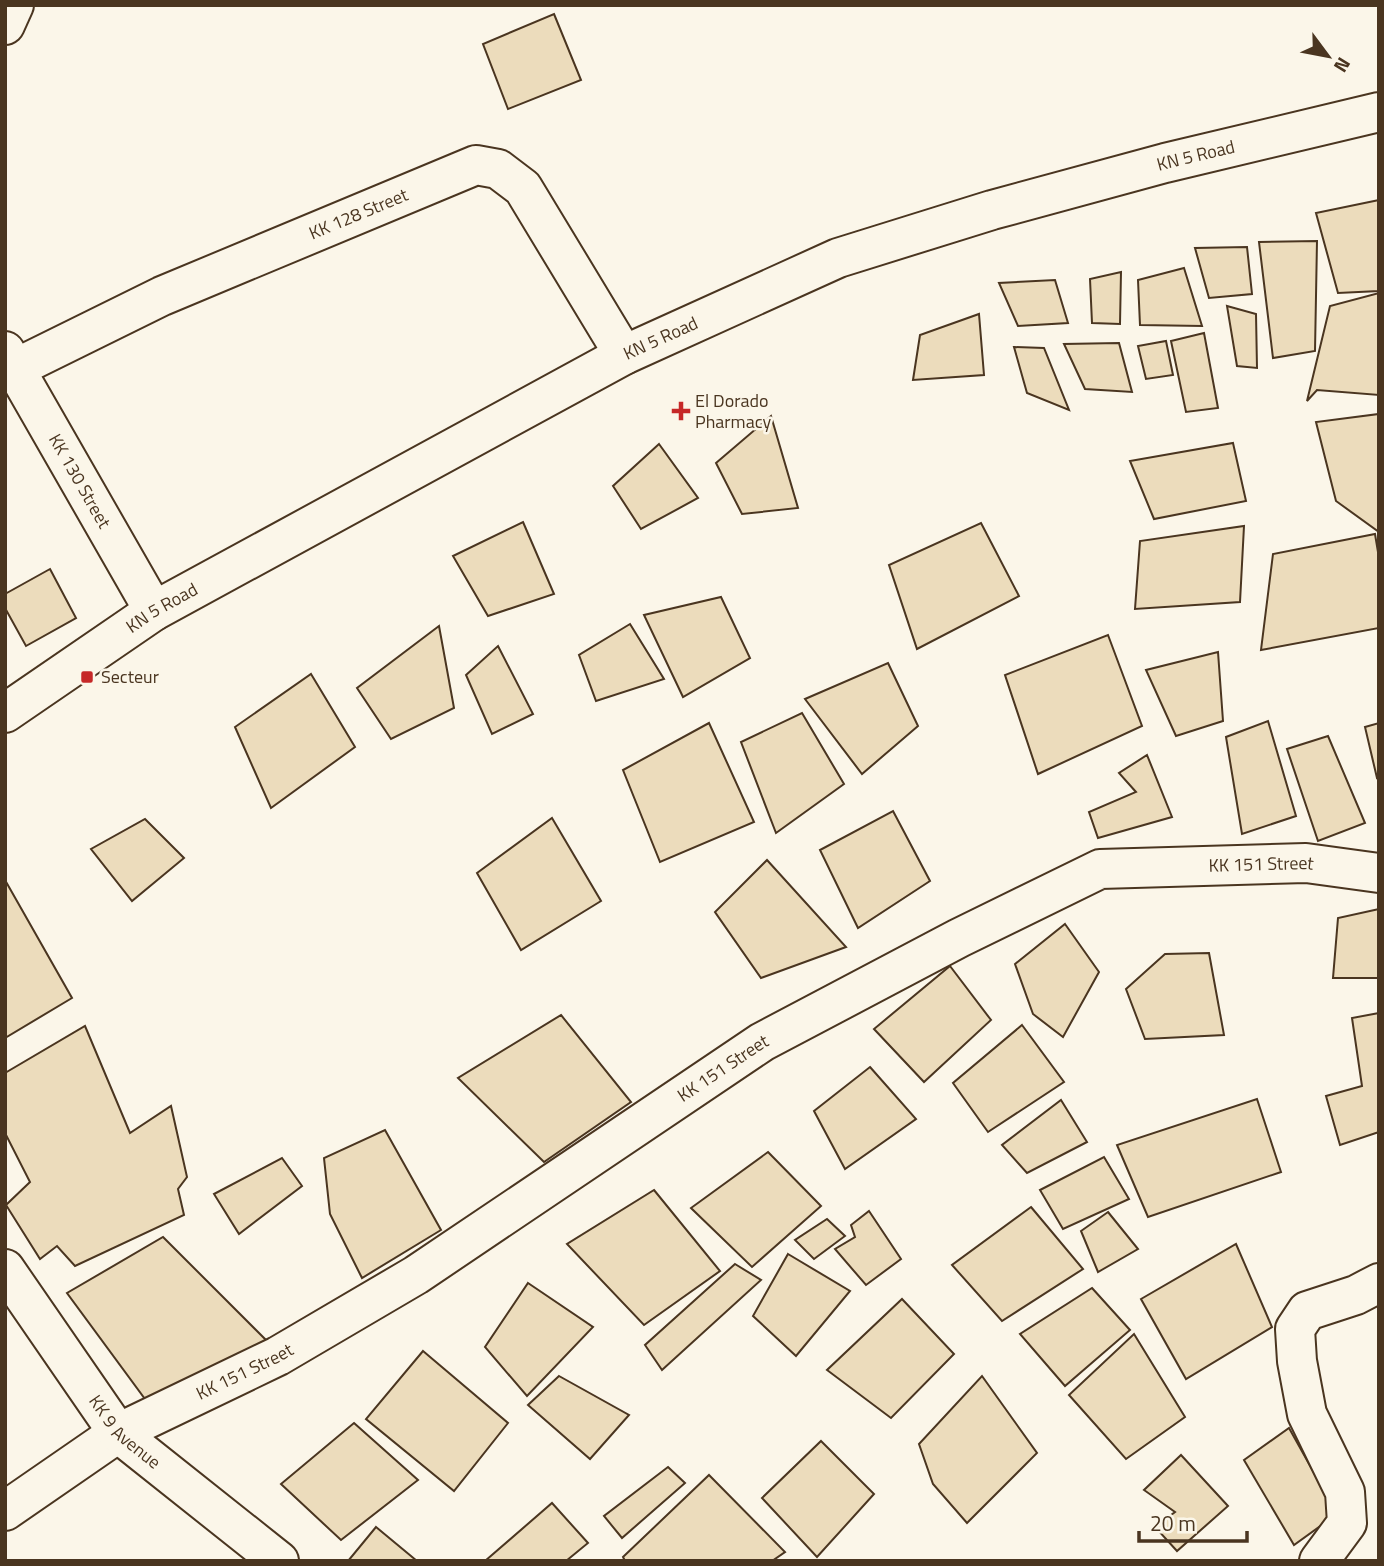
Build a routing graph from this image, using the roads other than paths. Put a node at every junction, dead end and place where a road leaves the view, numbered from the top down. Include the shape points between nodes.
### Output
1 (14, 5) edge
2 (5, 25) edge
3 (1379, 112) edge
4 (624, 355) junction
5 (10, 360) edge
6 (154, 611) junction
7 (5, 713) edge
8 (1379, 873) edge
9 (5, 1269) edge
10 (1379, 1283) edge
11 (118, 1433) junction
12 (5, 1511) edge
13 (279, 1561) edge
14 (1319, 1561) edge

1 - 2 street
3 - 4 street, KN 5 Road via 1165,163 838,258
4 - 5 street, KK 128 Street via 523,188 498,169 476,166
4 - 6 street, KN 5 Road
5 - 6 street, KK 130 Street
6 - 7 street, KN 5 Road
8 - 11 street, KK 151 Street via 1306,863 1100,869 762,1042 416,1275 278,1356
9 - 11 street, KK 9 Avenue
10 - 14 street via 1307,1311 1295,1329 1307,1414 1345,1492 1347,1522
11 - 12 street, KK 151 Street
11 - 13 street, KK 9 Avenue

